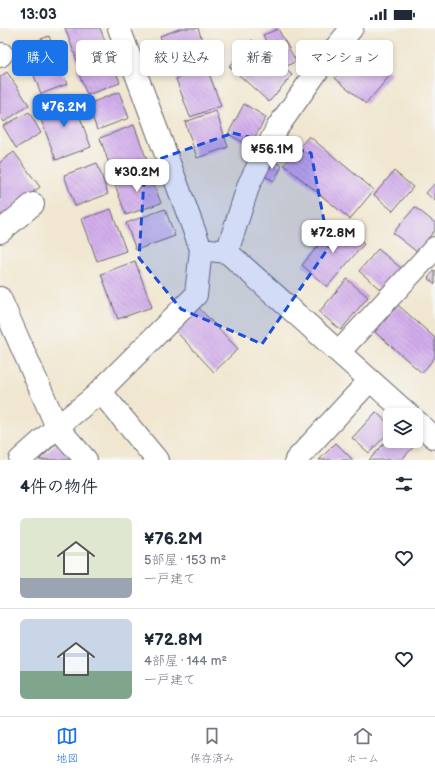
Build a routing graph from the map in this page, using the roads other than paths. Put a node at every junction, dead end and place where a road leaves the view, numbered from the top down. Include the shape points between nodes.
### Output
1 (119, 28) edge
2 (344, 31) edge
3 (33, 204) dead end
4 (0, 232) edge
5 (435, 248) edge
6 (201, 250) junction
7 (227, 252) junction
8 (0, 298) edge
9 (339, 352) junction
10 (370, 380) junction
11 (100, 391) junction
12 (401, 408) edge
13 (57, 427) junction
14 (423, 427) edge
15 (435, 438) edge
16 (20, 460) edge
17 (86, 460) edge
18 (157, 460) edge
19 (296, 460) edge

1 - 6 street
2 - 7 street via 277,128 249,184
3 - 4 street
5 - 9 street
6 - 7 street
6 - 11 street via 196,295
7 - 9 street
8 - 13 street
9 - 10 street
10 - 12 street
10 - 19 street
11 - 13 street
11 - 18 street
13 - 16 street
13 - 17 street
14 - 15 street

